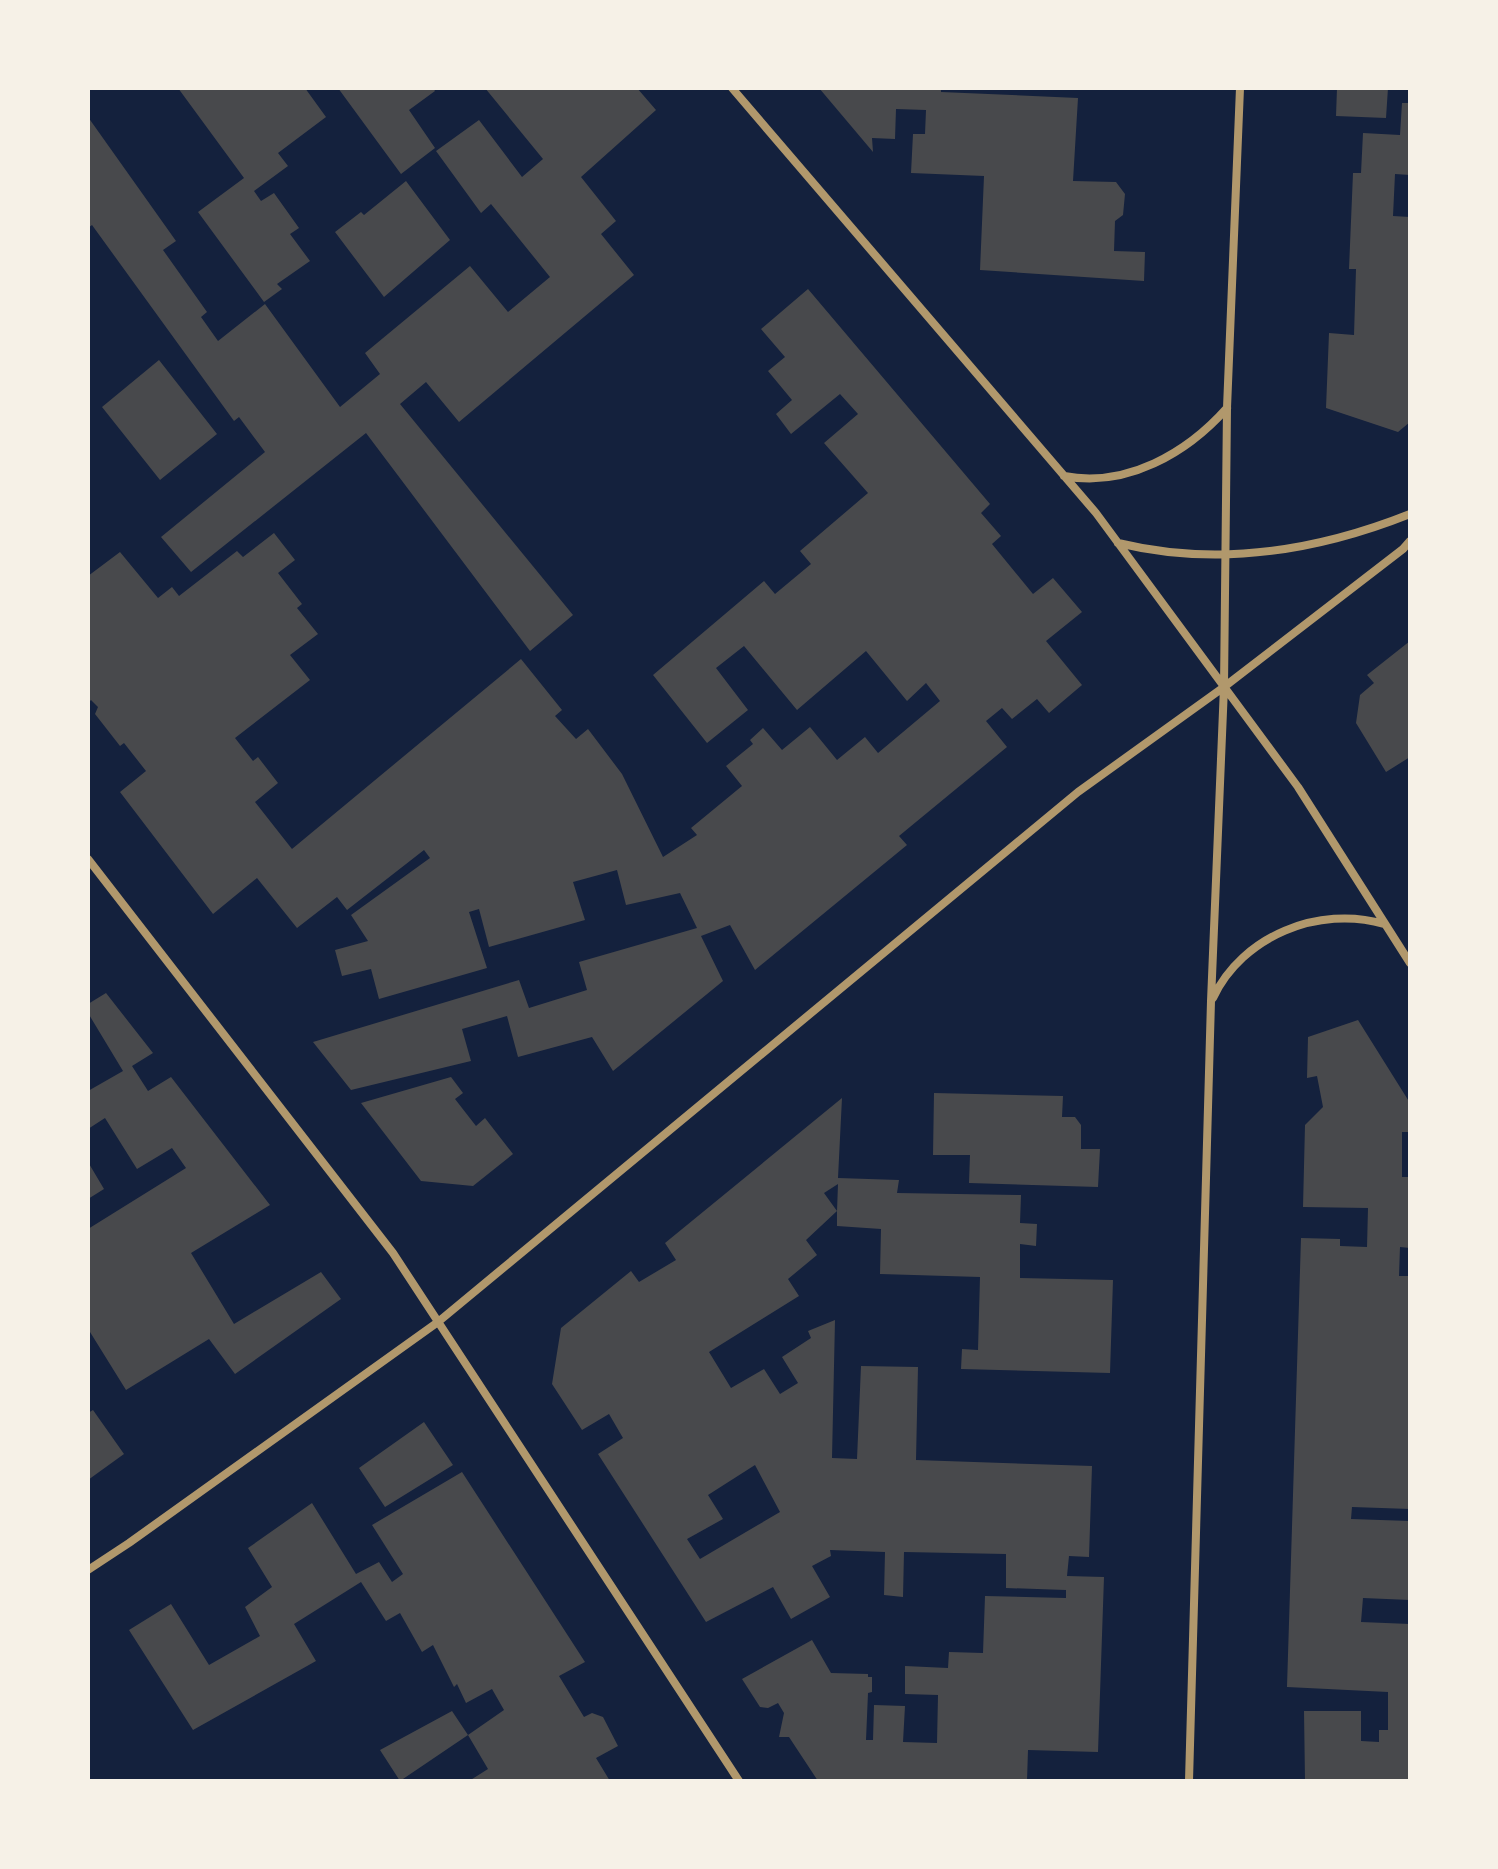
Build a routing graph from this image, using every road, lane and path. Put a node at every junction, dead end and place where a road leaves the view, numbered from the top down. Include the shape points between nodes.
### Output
1 (732, 88) edge
2 (1240, 88) edge
3 (1227, 408) junction
4 (1064, 476) junction
5 (1410, 514) edge
6 (1410, 541) edge
7 (1118, 543) junction
8 (1225, 555) junction
9 (1224, 687) junction
10 (88, 859) edge
11 (1385, 924) junction
12 (1410, 963) edge
13 (1211, 1001) junction
14 (438, 1322) junction
15 (88, 1570) edge
16 (739, 1781) edge
17 (1189, 1781) edge

1 - 4 street
2 - 3 street
3 - 4 street via 1192,443 1147,467 1096,477
3 - 8 street
4 - 7 street
5 - 8 street via 1344,538 1278,552
6 - 9 street
7 - 8 street
7 - 9 street
8 - 9 street
9 - 11 street via 1298,787
9 - 13 street
9 - 14 street via 1078,792
10 - 14 street via 393,1253
11 - 12 street
11 - 13 street via 1340,918 1284,930 1238,962
13 - 17 street
14 - 15 street
14 - 16 street

